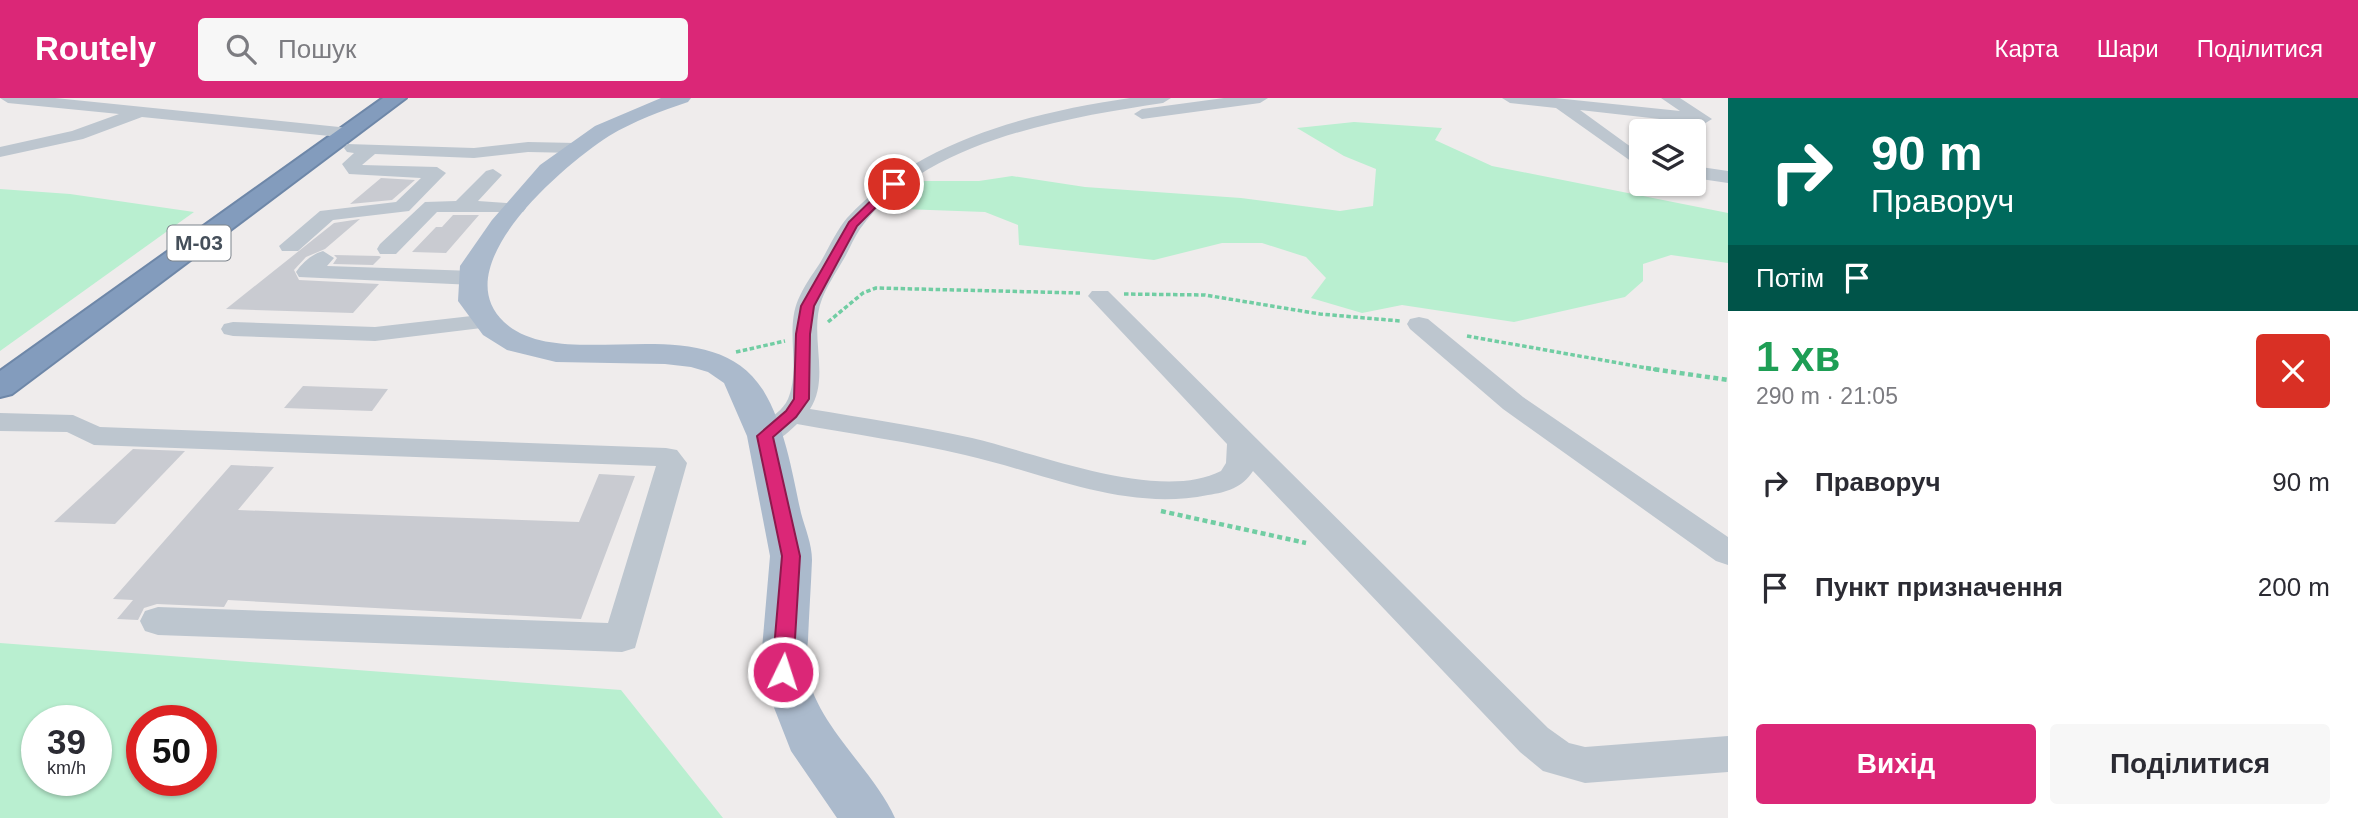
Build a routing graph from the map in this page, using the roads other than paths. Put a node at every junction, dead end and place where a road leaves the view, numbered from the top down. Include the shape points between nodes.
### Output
1 (8, 98) edge
2 (396, 98) edge
3 (681, 98) edge
4 (1163, 98) edge
5 (1260, 98) edge
6 (1510, 98) edge
7 (1669, 98) edge
8 (1555, 101) edge
9 (147, 111) junction
10 (350, 143) junction
11 (1028, 143) dead end
12 (576, 148) junction
13 (0, 152) edge
14 (1629, 155) edge
15 (1706, 174) edge
16 (493, 175) dead end
17 (1728, 177) edge
18 (461, 207) junction
19 (516, 208) junction
20 (290, 246) dead end
21 (388, 249) dead end
22 (323, 258) dead end
23 (474, 278) junction
24 (1100, 296) road end
25 (489, 321) junction
26 (1419, 324) road end
27 (233, 329) dead end
28 (0, 387) edge
29 (0, 422) edge
30 (778, 425) junction
31 (1241, 439) junction
32 (1728, 553) edge
33 (158, 621) dead end
34 (1728, 754) edge
35 (868, 818) edge

1 - 9 street
2 - 10 highway, М-03
3 - 12 main road via 647,109
4 - 30 street via 1075,112 1015,128 951,152 894,184 853,225 807,306 802,399
5 - 11 street via 1116,117
6 - 8 street
7 - 8 street via 1710,119
8 - 14 street
9 - 10 street
9 - 13 street via 77,135
10 - 12 street via 474,153
10 - 20 street via 351,164 356,170 437,173 402,206 327,215
10 - 28 highway, М-03
12 - 19 main road via 548,170
15 - 17 street
16 - 18 street
18 - 19 street
18 - 21 street via 432,206
19 - 23 main road via 474,266
22 - 23 street via 307,272
23 - 25 main road via 473,301
24 - 31 street
25 - 27 street via 375,334
25 - 30 main road via 518,343 556,352 665,354 719,365 736,376
26 - 32 street via 1513,403
29 - 33 street via 73,424 94,436 666,457 672,463 622,638
30 - 31 street via 976,448 1146,491 1216,484 1234,476 1241,464
30 - 35 main road via 791,556 783,672 809,736
31 - 34 street via 1534,740 1558,758 1585,765

